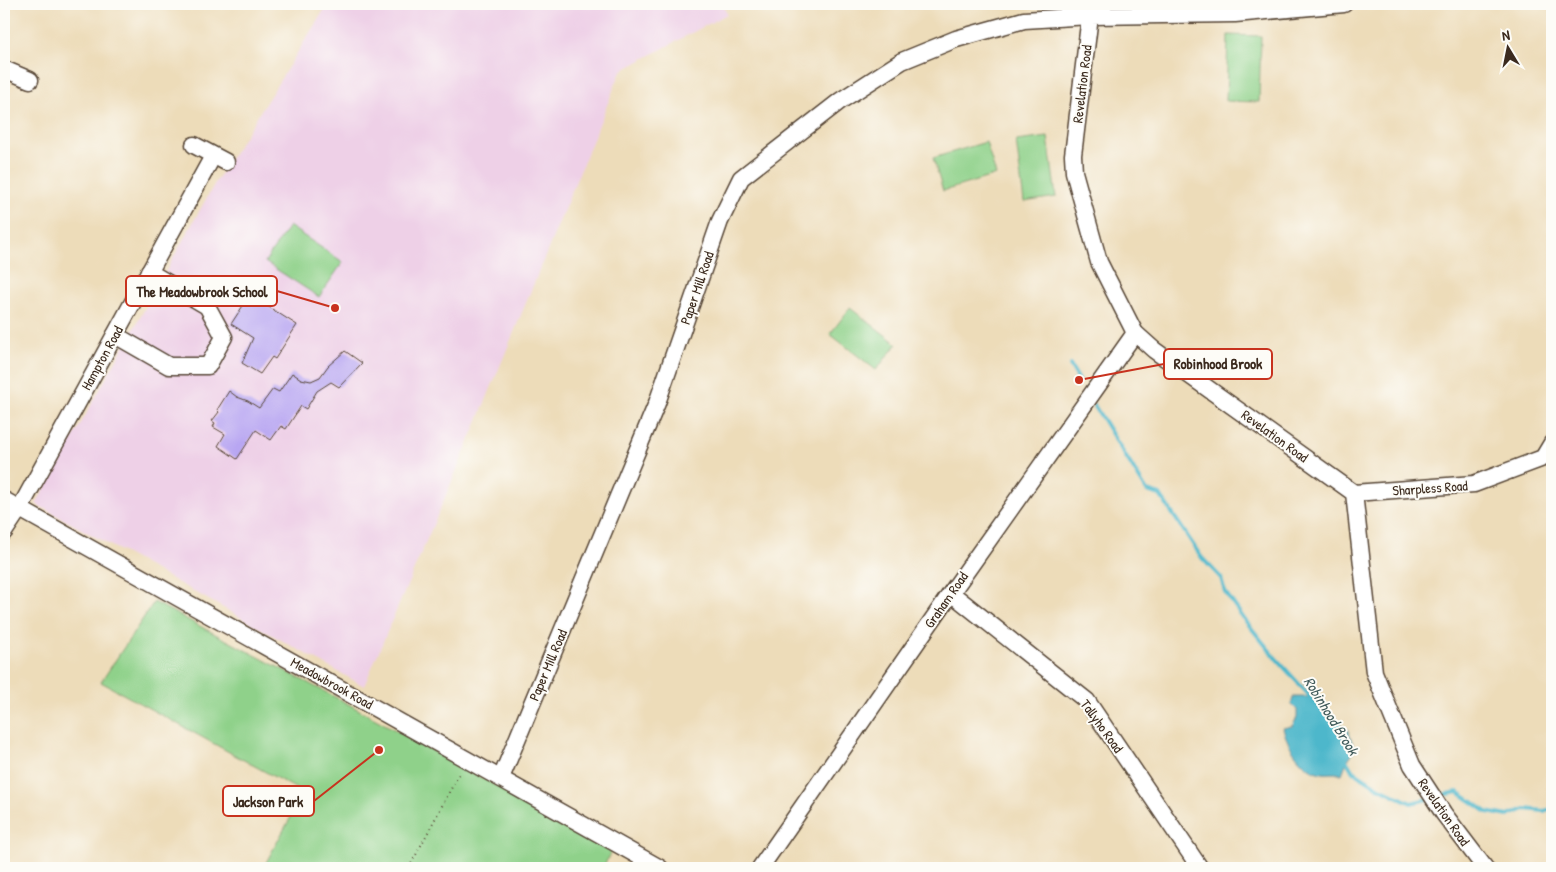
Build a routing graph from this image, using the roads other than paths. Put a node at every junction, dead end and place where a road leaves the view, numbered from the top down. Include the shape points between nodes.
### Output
1 (1344, 4) edge
2 (1094, 10) edge
3 (4, 68) edge
4 (30, 80) dead end
5 (194, 145) dead end
6 (149, 272) junction
7 (1135, 333) junction
8 (115, 335) junction
9 (1552, 443) edge
10 (1548, 461) edge
11 (1354, 493) junction
12 (4, 500) edge
13 (20, 508) junction
14 (4, 532) edge
15 (951, 593) junction
16 (501, 778) junction
17 (660, 868) edge
18 (760, 868) edge
19 (1200, 868) edge
20 (1485, 868) edge

1 - 2 street, Paper Mill Road via 1235,14
2 - 7 street, Revelation Road via 1073,155 1074,172 1099,262
2 - 16 street, Paper Mill Road via 1024,20 956,39 902,62 840,101 741,178 720,221 657,403
3 - 4 street
5 - 6 street, Hampton Road via 219,159
6 - 8 street, Hampton Road
6 - 8 street via 207,306 224,337 208,366 169,366
7 - 11 street, Revelation Road via 1154,350
7 - 15 street, Graham Road
8 - 13 street, Hampton Road
9 - 10 street, Sharpless Road
10 - 11 street, Sharpless Road via 1474,484
11 - 20 street, Revelation Road via 1374,672 1412,765
12 - 13 street, Meadowbrook Road
13 - 14 street, Hampton Road
13 - 16 street, Meadowbrook Road
15 - 18 street, Graham Road
15 - 19 street, Tallyho Road via 1087,701
16 - 17 street, Meadowbrook Road

